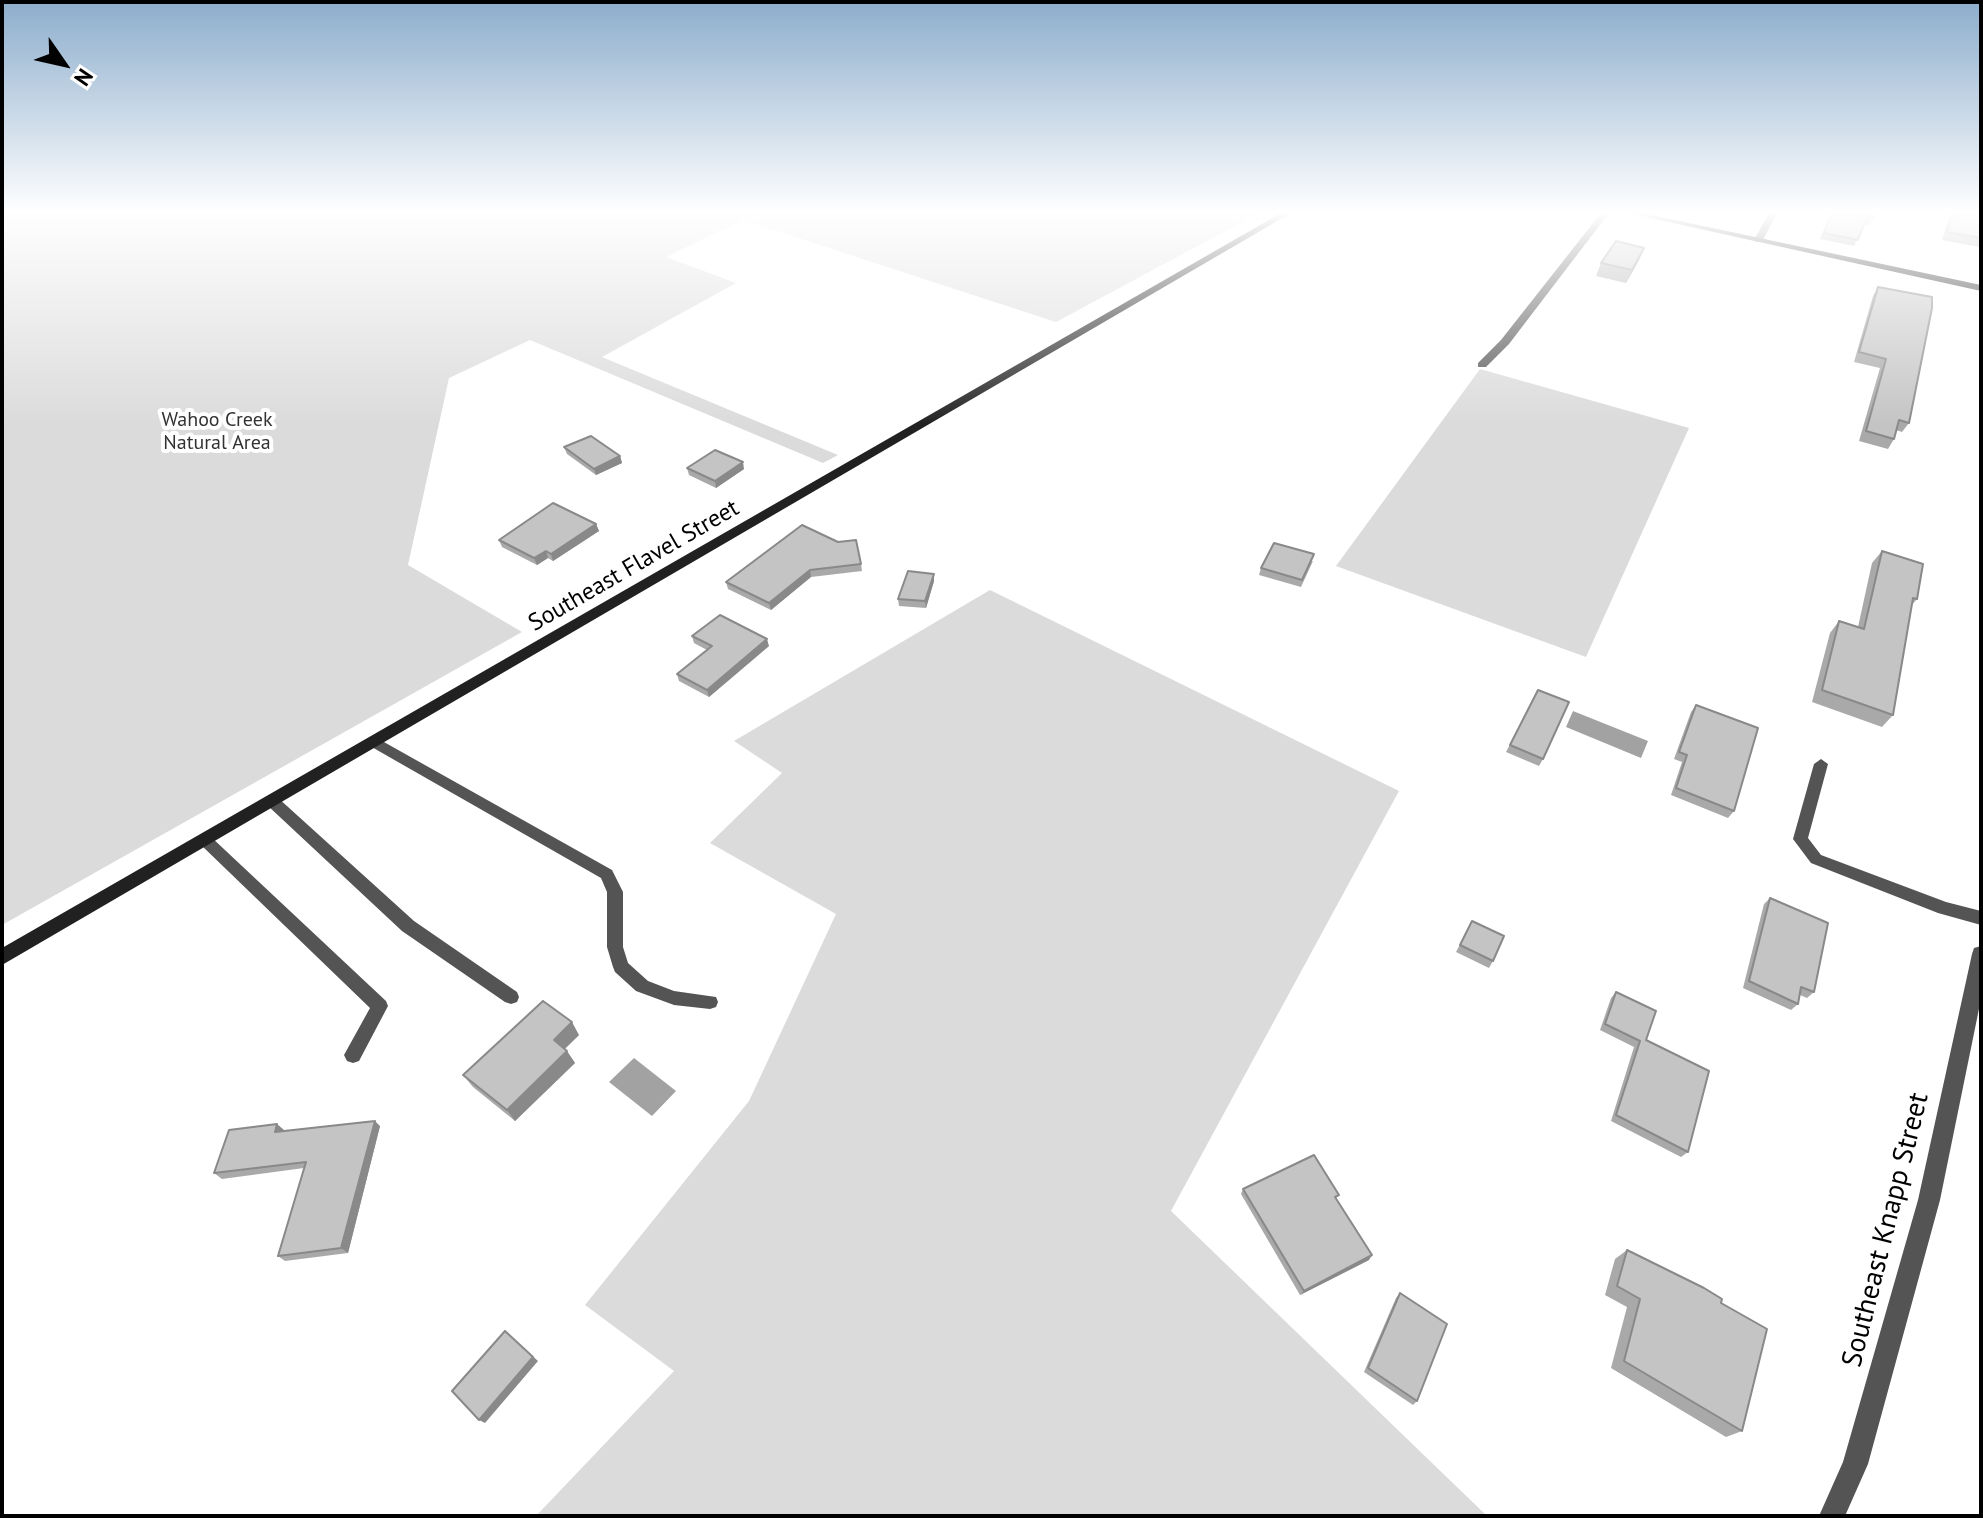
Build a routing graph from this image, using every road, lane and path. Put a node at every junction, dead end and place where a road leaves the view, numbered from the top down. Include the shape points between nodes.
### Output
1 (1165, 284) edge
2 (1550, 284) edge
3 (1482, 365) dead end
4 (375, 742) junction
5 (1821, 764) dead end
6 (272, 801) junction
7 (205, 840) junction
8 (1981, 918) edge
9 (1981, 954) edge
10 (2, 957) edge
11 (511, 997) dead end
12 (710, 1002) dead end
13 (353, 1055) dead end
14 (1832, 1516) edge

1 - 4 street, Southeast Flavel Street
2 - 3 street
4 - 6 street, Southeast Flavel Street
4 - 12 lane via 607,874 615,892 615,947 621,967 642,986 674,998
5 - 8 lane via 1800,839 1816,859
6 - 7 street, Southeast Flavel Street
6 - 11 lane via 408,926
7 - 10 street, Southeast Flavel Street
7 - 13 lane via 380,1006
9 - 14 street, Southeast Knapp Street via 1929,1200 1855,1464

